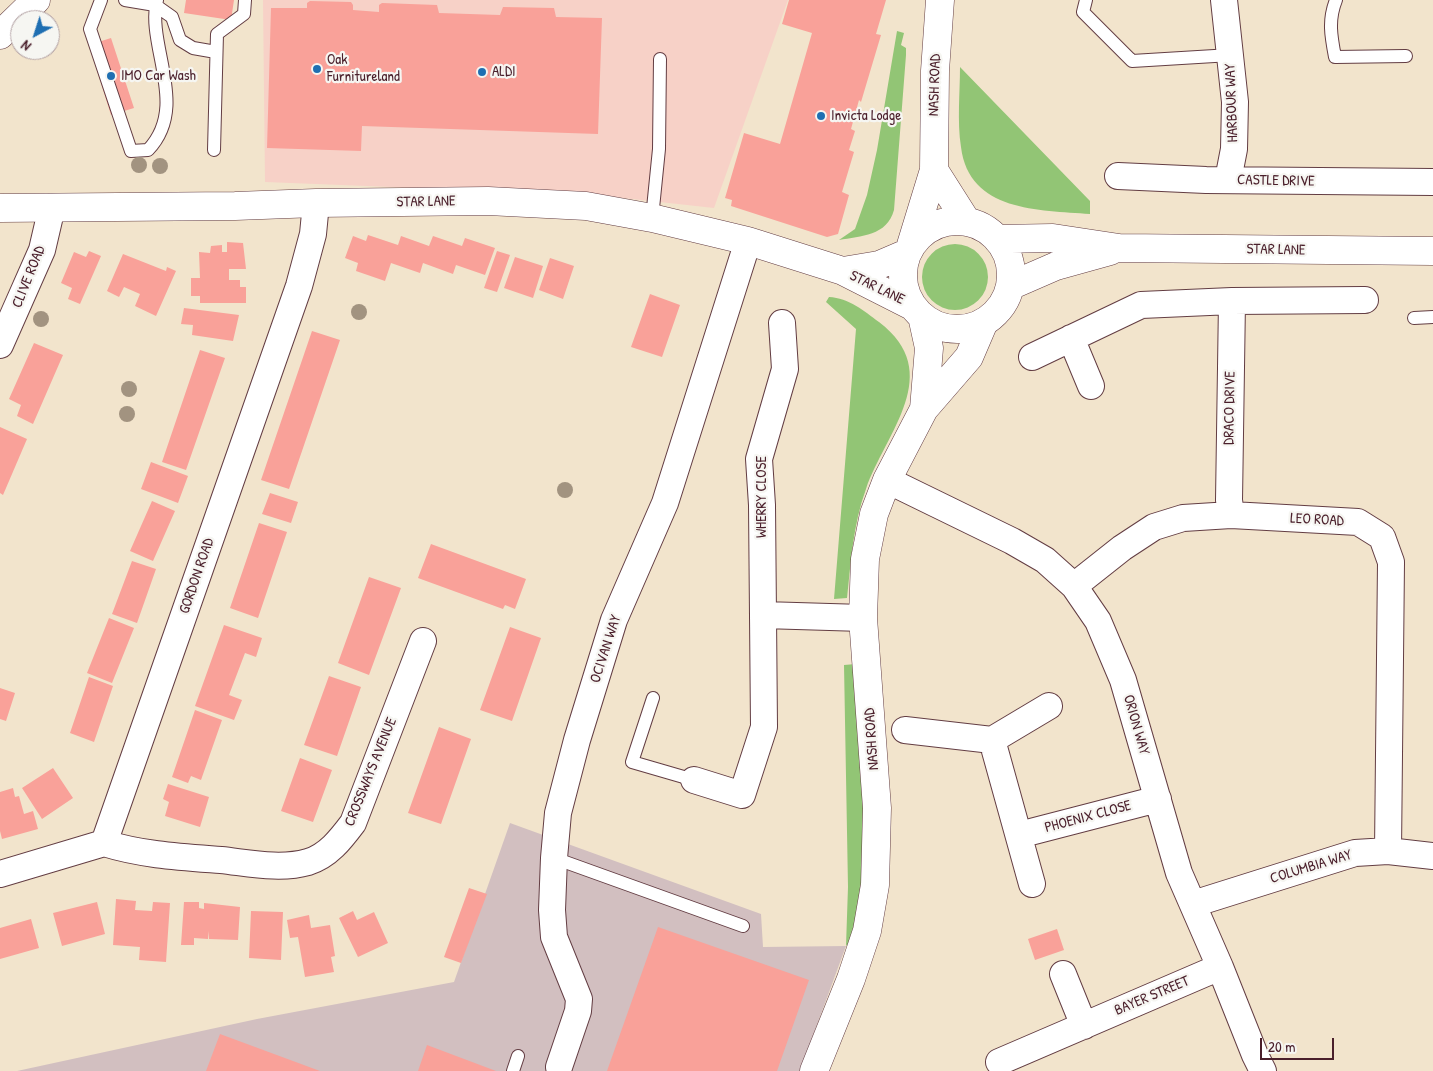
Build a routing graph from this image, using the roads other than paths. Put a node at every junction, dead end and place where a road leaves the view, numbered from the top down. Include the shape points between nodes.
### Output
1 (36, 0) edge
2 (101, 0) edge
3 (125, 0) edge
4 (245, 0) edge
5 (940, 0) edge
6 (1086, 0) edge
7 (1224, 0) edge
8 (1336, 0) edge
9 (156, 3) edge
10 (0, 35) edge
11 (216, 52) junction
12 (1231, 55) junction
13 (1406, 56) dead end
14 (660, 59) dead end
15 (214, 150) dead end
16 (934, 170) junction
17 (1118, 176) dead end
18 (1228, 180) junction
19 (1433, 182) edge
20 (316, 203) junction
21 (52, 207) junction
22 (0, 208) edge
23 (652, 218) junction
24 (966, 222) junction
25 (997, 239) junction
26 (748, 241) junction
27 (1119, 248) junction
28 (909, 249) junction
29 (1433, 251) edge
30 (843, 271) junction
31 (1010, 286) junction
32 (1364, 300) dead end
33 (1232, 301) junction
34 (917, 311) junction
35 (1414, 318) dead end
36 (1433, 318) edge
37 (984, 322) junction
38 (782, 323) dead end
39 (1071, 338) junction
40 (0, 345) edge
41 (1032, 357) dead end
42 (1091, 386) dead end
43 (924, 408) junction
44 (886, 480) junction
45 (1231, 515) junction
46 (1074, 586) junction
47 (763, 615) junction
48 (863, 618) junction
49 (423, 641) dead end
50 (654, 698) dead end
51 (1048, 706) dead end
52 (905, 730) dead end
53 (992, 740) junction
54 (694, 780) joint
55 (1158, 799) junction
56 (1018, 836) junction
57 (104, 843) junction
58 (1388, 851) junction
59 (1433, 856) edge
60 (554, 858) junction
61 (0, 874) edge
62 (1032, 884) dead end
63 (1193, 904) junction
64 (743, 926) dead end
65 (1220, 967) junction
66 (1063, 974) dead end
67 (1084, 1026) junction
68 (518, 1056) dead end
69 (1000, 1062) dead end
70 (558, 1067) dead end
71 (513, 1071) edge
72 (814, 1071) edge
73 (1264, 1071) edge

1 - 10 street
2 - 9 lane via 90,29 131,151 148,150 157,141 165,112 166,81
3 - 9 lane
4 - 11 lane via 244,14 217,34
5 - 16 street, NASH ROAD
6 - 12 lane, HARBOUR WAY via 1083,12 1132,61
7 - 12 street, HARBOUR WAY
8 - 13 lane via 1331,12 1330,34 1335,57
9 - 11 lane via 172,17 180,40 193,48
11 - 15 lane
12 - 18 street, HARBOUR WAY via 1235,125
14 - 23 lane via 659,150
16 - 24 street
16 - 28 street, NASH ROAD
17 - 18 street, CASTLE DRIVE
18 - 19 street, CASTLE DRIVE
20 - 21 street, STAR LANE
20 - 23 street, STAR LANE via 488,201 586,206
20 - 57 street, GORDON ROAD via 313,234 298,286
21 - 22 street, STAR LANE
21 - 40 street, CLIVE ROAD via 42,250
23 - 26 street, STAR LANE
24 - 25 street via 988,231
24 - 28 street via 935,225 922,233
25 - 27 street, STAR LANE via 1052,238
25 - 31 street via 1006,253
26 - 30 street, STAR LANE
26 - 60 street, OCIVAN WAY via 665,503 614,620 558,813
27 - 29 street, STAR LANE
27 - 31 street, STAR LANE via 1056,266
28 - 30 street, STAR LANE via 879,265
28 - 34 street via 902,271 904,289
30 - 34 street, STAR LANE
31 - 37 street via 1005,300
32 - 33 street
33 - 39 street via 1141,305
33 - 45 street, DRACO DRIVE
34 - 37 street via 936,325 952,329 969,328
34 - 43 street, NASH ROAD via 929,348
35 - 36 lane
37 - 43 street, NASH ROAD via 969,357
38 - 47 street, WHERRY CLOSE via 784,369 759,459
39 - 41 street
39 - 42 street
43 - 44 street, NASH ROAD
44 - 46 street, ORION WAY via 1012,541 1045,560
44 - 48 street, NASH ROAD via 874,514 865,559
45 - 46 street, LEO ROAD via 1182,518 1154,527
45 - 58 street, LEO ROAD via 1358,522 1382,538 1391,562
46 - 55 street, ORION WAY via 1098,621 1123,680
47 - 48 street
47 - 54 street, WHERRY CLOSE via 764,727 742,795
48 - 72 street, NASH ROAD via 877,808 875,885 867,931
49 - 57 street, CROSSWAYS AVENUE via 353,823 325,854 308,862 282,866 131,852
50 - 54 lane via 632,762
51 - 53 street
52 - 53 street
53 - 56 street
55 - 56 street, PHOENIX CLOSE
55 - 63 street, ORION WAY via 1179,873
56 - 62 street
57 - 61 street
58 - 59 street, COLUMBIA WAY
58 - 63 street, COLUMBIA WAY via 1355,853
60 - 64 lane
60 - 70 street, OCIVAN WAY via 554,937 579,999 578,1011
63 - 65 street, ORION WAY
65 - 67 street, BAYER STREET
65 - 73 street, ORION WAY
66 - 67 street
67 - 69 street, BAYER STREET
68 - 71 lane

